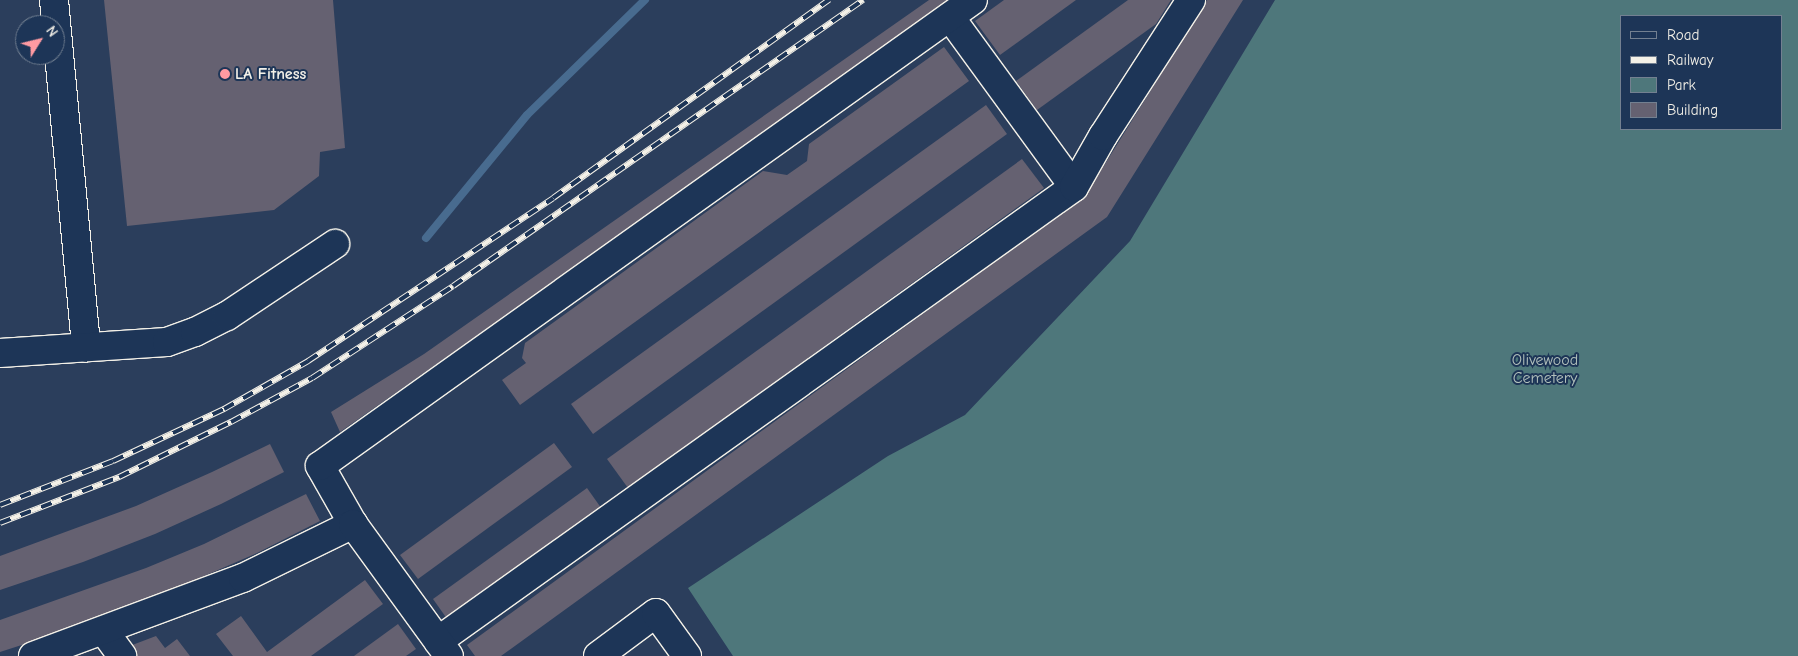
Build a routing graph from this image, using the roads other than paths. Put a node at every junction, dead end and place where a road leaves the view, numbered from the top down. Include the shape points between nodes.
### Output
1 (54, 0) edge
2 (973, 0) edge
3 (1191, 0) edge
4 (950, 17) junction
5 (1074, 187) junction
6 (335, 244) dead end
7 (86, 348) junction
8 (0, 353) edge
9 (353, 524) junction
10 (104, 631) junction
11 (444, 648) edge
12 (33, 656) edge
13 (122, 656) edge
14 (598, 656) edge
15 (687, 656) edge

1 - 7 street
2 - 4 street
3 - 5 street
4 - 5 street
4 - 9 street via 320,466
5 - 11 street
6 - 7 street via 227,316 196,332 167,342
7 - 8 street
9 - 10 street via 243,578
9 - 11 street
10 - 12 street
10 - 13 street
14 - 15 street via 656,613

